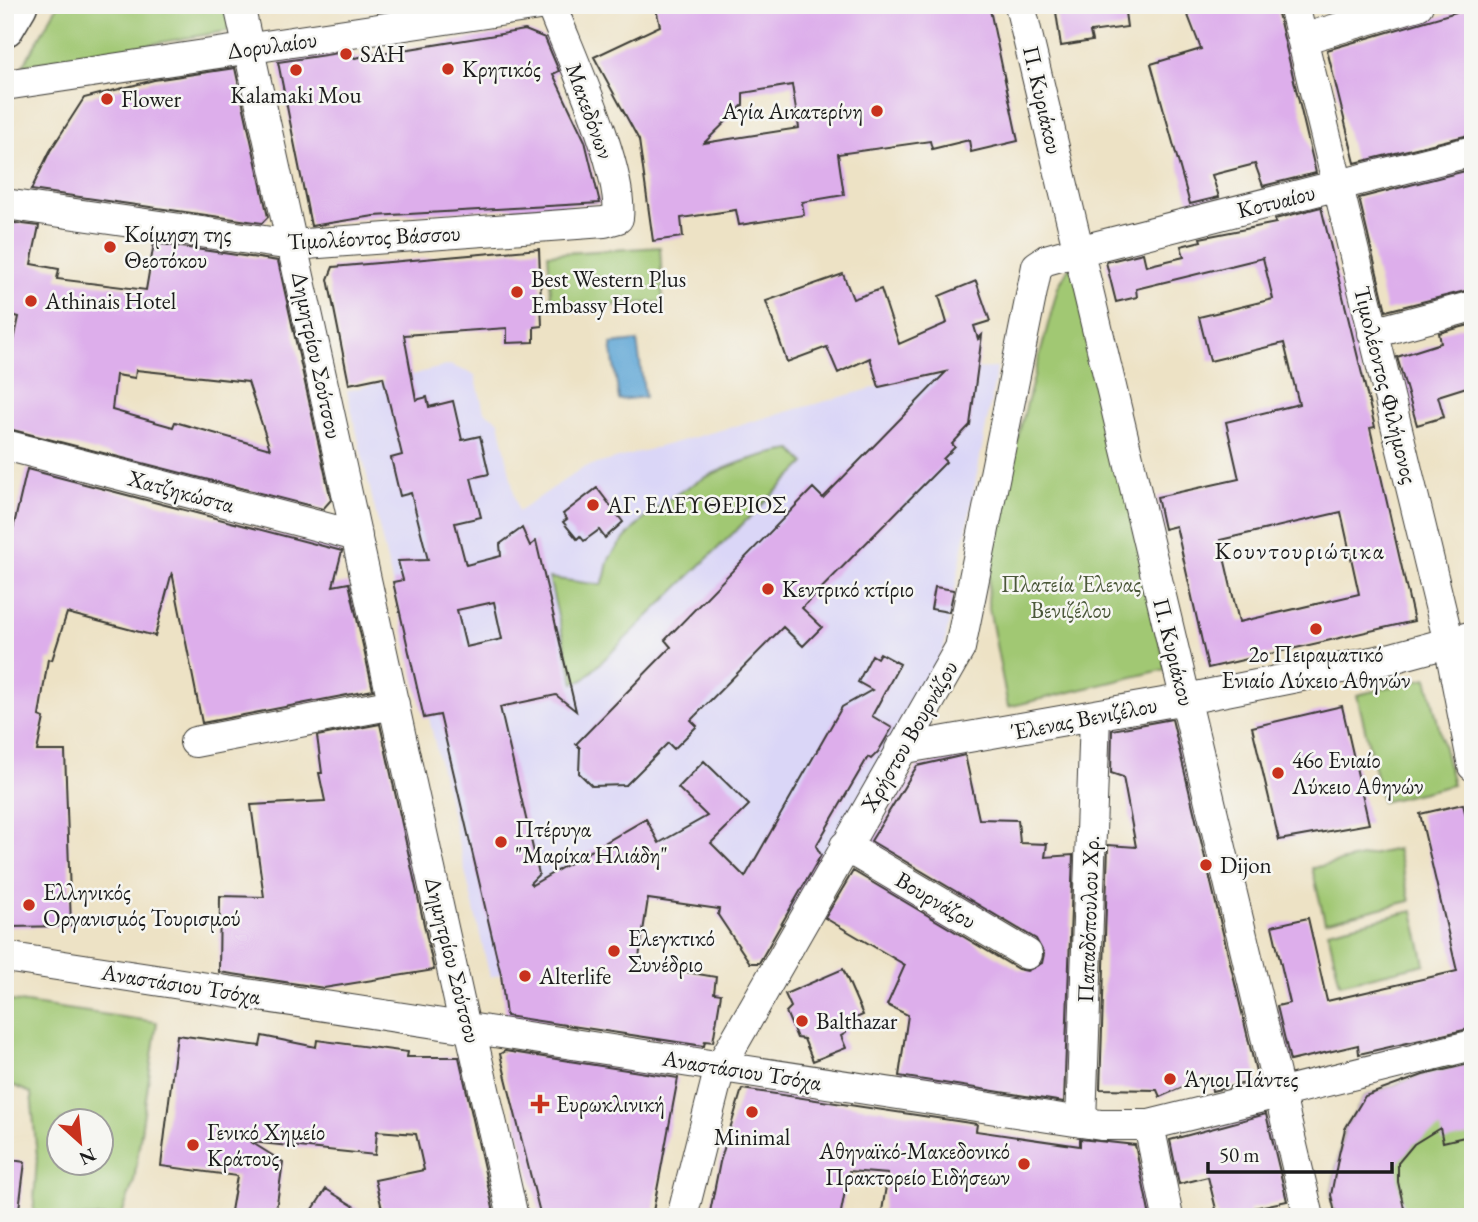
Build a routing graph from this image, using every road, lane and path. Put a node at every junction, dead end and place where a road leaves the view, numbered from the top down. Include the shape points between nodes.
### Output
1 (18, 5) edge
2 (239, 5) edge
3 (540, 5) edge
4 (551, 5) edge
5 (1020, 5) edge
6 (1294, 5) edge
7 (1418, 5) edge
8 (5, 27) edge
9 (1302, 39) junction
10 (248, 49) junction
11 (5, 85) edge
12 (1473, 151) edge
13 (1338, 186) junction
14 (5, 204) edge
15 (618, 218) joint
16 (292, 244) junction
17 (1079, 251) junction
18 (1473, 306) edge
19 (1373, 333) junction
20 (6, 450) edge
21 (357, 536) junction
22 (1461, 640) edge
23 (1186, 699) junction
24 (394, 704) junction
25 (1095, 716) junction
26 (195, 741) dead end
27 (900, 749) junction
28 (1473, 766) edge
29 (845, 846) junction
30 (1027, 954) dead end
31 (5, 957) edge
32 (470, 1028) junction
33 (1473, 1045) edge
34 (720, 1067) junction
35 (1279, 1092) junction
36 (1081, 1122) junction
37 (1149, 1125) junction
38 (513, 1217) edge
39 (682, 1217) edge
40 (1168, 1217) edge
41 (1309, 1217) edge

1 - 8 main road
2 - 10 street, Δημητρίου Σούτσου
3 - 10 street, Δορυλαίου
4 - 15 street, Μακεδόνων via 601,137 620,204
5 - 17 street, Π. Κυριάκου
6 - 9 street, Τιμoλέοντος Φιλήμονος
7 - 9 street
9 - 13 street, Τιμoλέοντος Φιλήμονος
10 - 11 street, Δορυλαίου
10 - 16 street, Δημητρίου Σούτσου
12 - 13 street, Κοτυαίου
13 - 17 street, Κοτυαίου
13 - 19 street, Τιμoλέοντος Φιλήμονος
14 - 16 street, Τιμολέοντος Βάσσου
15 - 16 street, Τιμολέοντος Βάσσου
16 - 21 street, Δημητρίου Σούτσου
17 - 23 street, Π. Κυριάκου
17 - 27 street, Χρήστου Βουρνάζου via 1037,266 960,648
18 - 19 street
19 - 22 street, Τιμoλέοντος Φιλήμονος
20 - 21 street, Χατζηκώστα
21 - 24 street, Δημητρίου Σούτσου
22 - 23 street, Έλενας Βενιζέλου
22 - 28 street, Τιμoλέοντος Φιλήμονος
23 - 25 street, Έλενας Βενιζέλου
23 - 35 street, Π. Κυριάκου
24 - 26 street
24 - 32 street, Δημητρίου Σούτσου via 464,1023
25 - 27 street, Έλενας Βενιζέλου
25 - 36 street, Παπαδόπουλου Χρ.
27 - 29 street, Χρήστου Βουρνάζου
29 - 30 street, Βουρνάζου
29 - 34 street, Χρήστου Βουρνάζου
31 - 32 street, Αναστάσιου Τσόχα
32 - 34 street, Αναστάσιου Τσόχα
32 - 38 street, Δημητρίου Σούτσου
33 - 35 street, Αναστάσιου Τσόχα
34 - 36 street, Αναστάσιου Τσόχα
34 - 39 street, Χρήστου Βουρνάζου
35 - 37 street, Αναστάσιου Τσόχα
35 - 41 street, Π. Κυριάκου
36 - 37 street, Αναστάσιου Τσόχα
37 - 40 street

